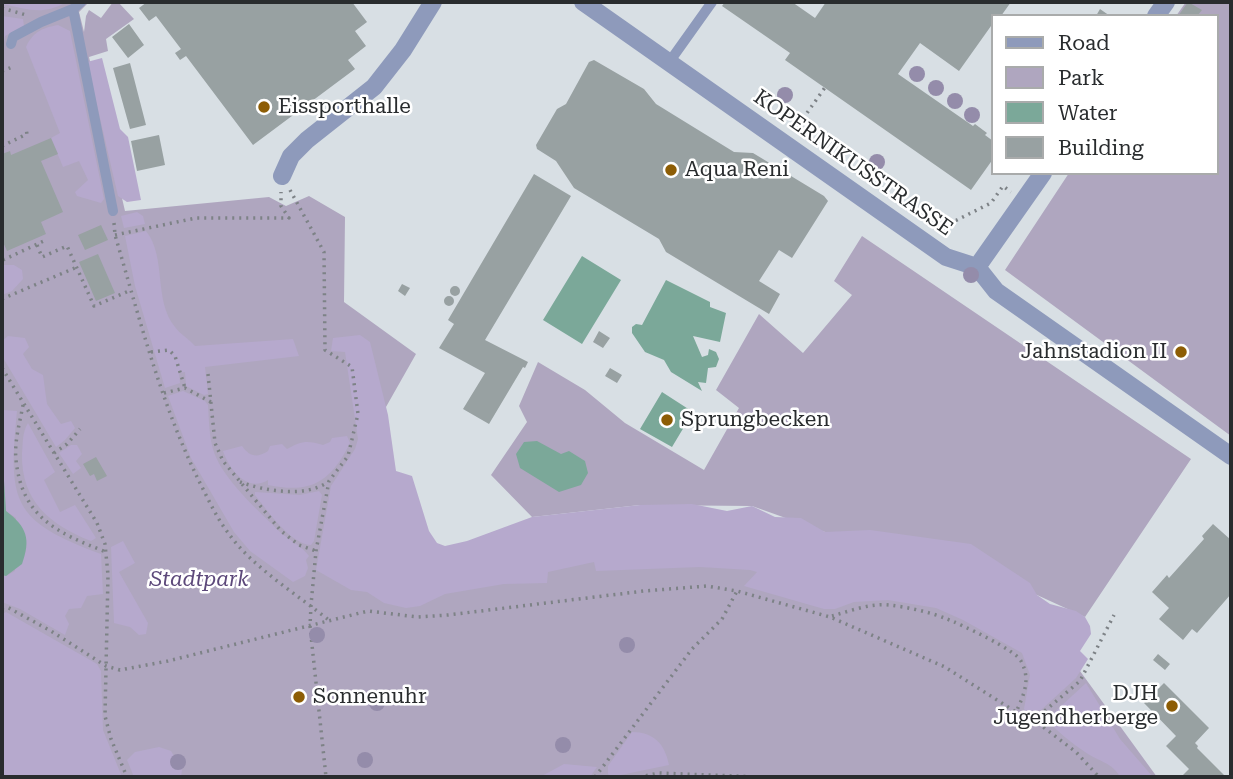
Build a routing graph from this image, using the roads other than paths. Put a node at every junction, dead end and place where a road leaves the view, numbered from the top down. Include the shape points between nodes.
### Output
1 (433, 2) edge
2 (583, 2) edge
3 (712, 2) edge
4 (77, 5) edge
5 (11, 44) dead end
6 (670, 61) junction
7 (1042, 175) edge
8 (282, 176) road end
9 (113, 211) road end
10 (976, 267) junction
11 (1231, 456) edge

1 - 8 street via 374,88 307,140 291,156
2 - 6 street, KOPERNIKUSSTRASSE
3 - 6 lane
4 - 5 lane via 13,37
4 - 9 lane
6 - 10 street, KOPERNIKUSSTRASSE via 946,257
7 - 10 street
10 - 11 street, KOPERNIKUSSTRASSE via 996,291

